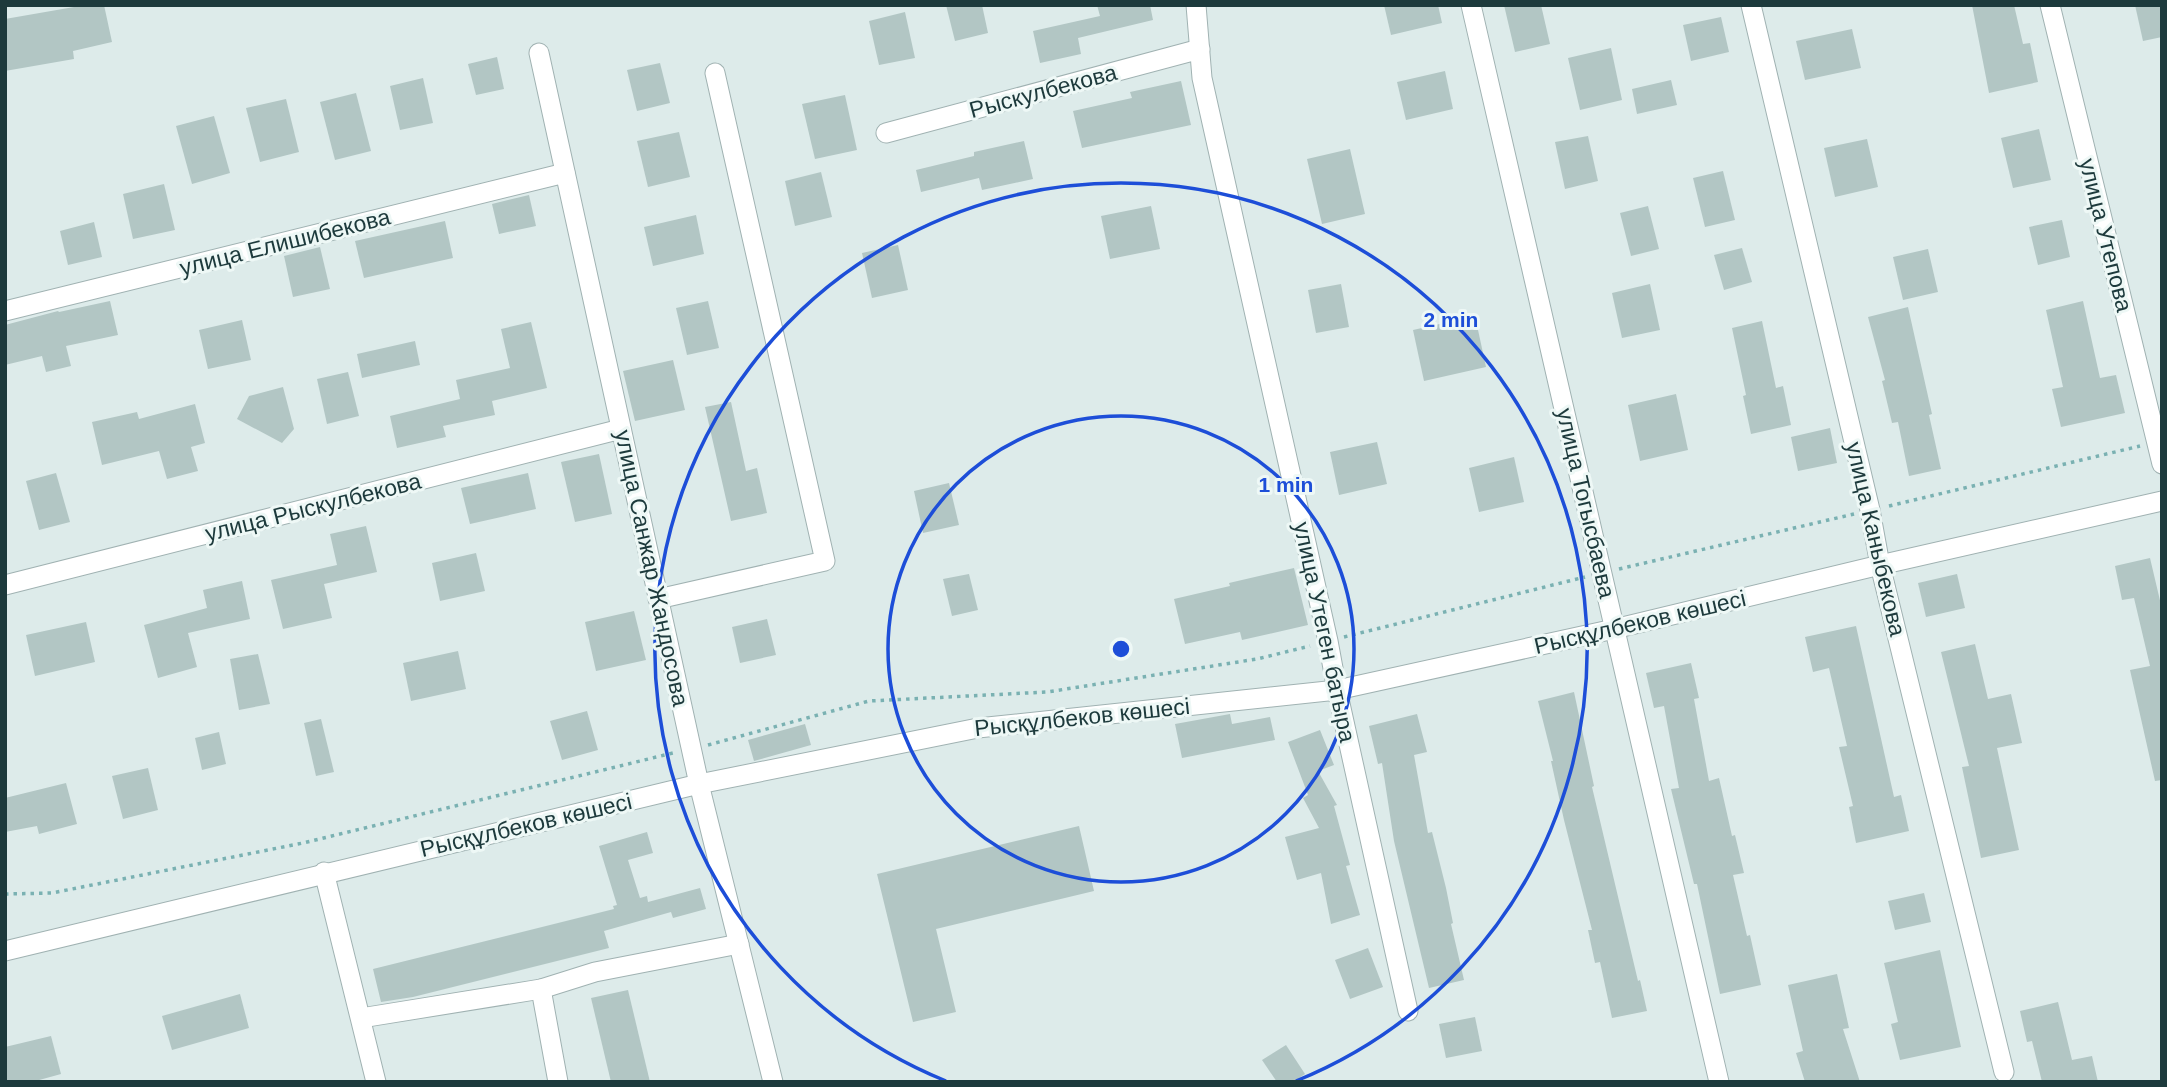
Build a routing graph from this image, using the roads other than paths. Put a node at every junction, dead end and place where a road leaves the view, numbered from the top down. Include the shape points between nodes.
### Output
1 (1196, 5) edge
2 (1471, 5) edge
3 (1751, 5) edge
4 (2049, 5) edge
5 (1200, 49) junction
6 (539, 53) dead end
7 (715, 73) dead end
8 (886, 133) dead end
9 (565, 173) junction
10 (5, 311) edge
11 (621, 429) junction
12 (2162, 464) edge
13 (2162, 501) edge
14 (1880, 565) junction
15 (5, 586) edge
16 (658, 599) junction
17 (1614, 629) junction
18 (1337, 690) junction
19 (699, 784) junction
20 (324, 872) junction
21 (739, 944) junction
22 (5, 950) edge
23 (541, 989) junction
24 (1408, 1010) dead end
25 (361, 1018) junction
26 (2004, 1072) dead end
27 (376, 1082) edge
28 (558, 1082) edge
29 (773, 1082) edge
30 (1720, 1082) edge

1 - 5 street, улица Утеген батыра
2 - 17 street, улица Тогысбаева
3 - 14 street, улица Каныбекова
4 - 12 street, улица Утепова
5 - 8 street, Рыскулбекова
5 - 18 street, улица Утеген батыра via 1202,78
6 - 9 street, улица Санжар Жандосова
7 - 16 street via 825,561
9 - 10 street, улица Елишибекова
9 - 11 street, улица Санжар Жандосова
11 - 15 street, улица Рыскулбекова
11 - 16 street, улица Санжар Жандосова
13 - 14 street, Рысқұлбеков көшесі
14 - 17 street, Рысқұлбеков көшесі
14 - 26 street, улица Каныбекова
16 - 19 street, улица Санжар Жандосова
17 - 18 street, Рысқұлбеков көшесі
17 - 30 street, улица Тогысбаева
18 - 19 street, Рысқұлбеков көшесі via 978,727
18 - 24 street, улица Утеген батыра
19 - 20 street, Рысқұлбеков көшесі
19 - 21 street, улица Санжар Жандосова
20 - 22 street, Рысқұлбеков көшесі
20 - 25 street
21 - 23 street via 594,972
21 - 29 street, улица Санжар Жандосова
23 - 25 street
23 - 28 street
25 - 27 street

